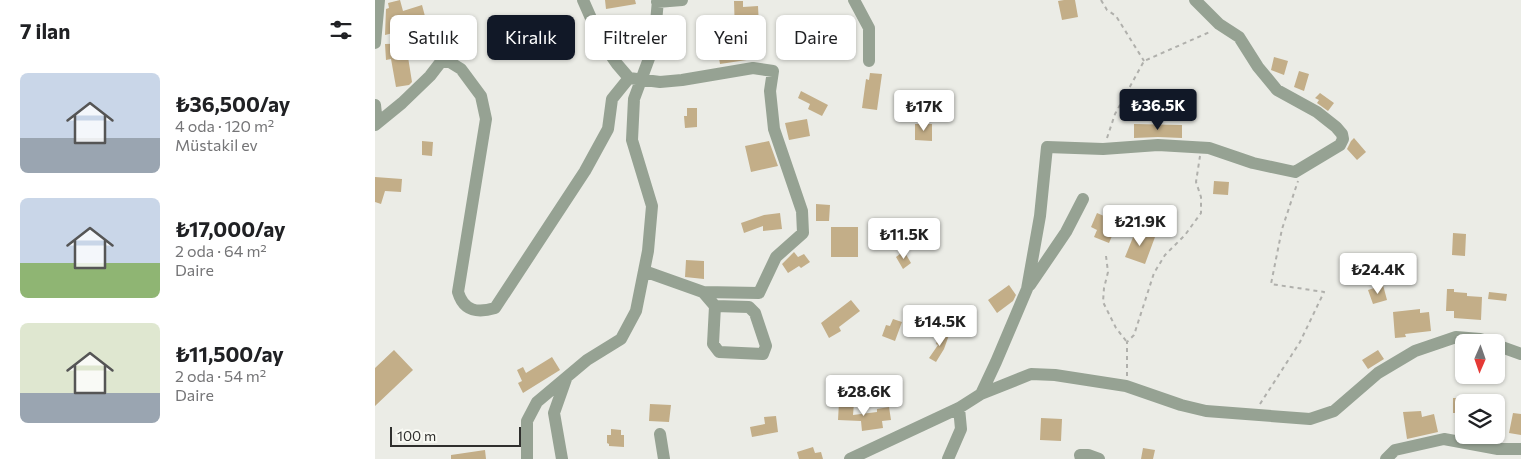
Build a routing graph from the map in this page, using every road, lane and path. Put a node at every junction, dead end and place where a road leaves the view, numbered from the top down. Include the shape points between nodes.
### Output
1 (379, 0) edge
2 (583, 0) edge
3 (682, 0) edge
4 (855, 0) edge
5 (1101, 0) edge
6 (1195, 0) edge
7 (658, 1) edge
8 (1223, 26) junction
9 (375, 43) edge
10 (869, 61) dead end
11 (1144, 61) junction
12 (635, 79) junction
13 (375, 105) edge
14 (376, 124) edge
15 (1201, 148) junction
16 (1103, 149) junction
17 (1295, 172) junction
18 (1083, 199) dead end
19 (1106, 256) dead end
20 (644, 271) junction
21 (1027, 289) junction
22 (703, 292) junction
23 (715, 306) junction
24 (1455, 337) edge
25 (1127, 342) junction
26 (1505, 348) edge
27 (1521, 354) edge
28 (566, 379) junction
29 (1126, 386) junction
30 (981, 394) junction
31 (959, 408) junction
32 (1253, 414) junction
33 (660, 434) dead end
34 (1521, 449) edge
35 (527, 459) edge
36 (562, 459) edge
37 (664, 459) edge
38 (850, 459) edge
39 (947, 459) edge
40 (1081, 459) edge
41 (1099, 459) edge
42 (1386, 459) edge

1 - 9 street
2 - 12 street via 601,42 617,64
3 - 7 street
4 - 10 street via 869,28
5 - 11 path via 1116,16
6 - 8 street
7 - 12 street via 654,45
8 - 11 path
8 - 17 street via 1239,36 1277,90 1317,112 1342,134 1340,145
11 - 16 path via 1115,114
12 - 14 street via 612,98 608,129 580,179 495,308 480,312 467,307 458,292 486,119 481,96 461,69 448,61 440,63 403,103
12 - 20 street via 632,140 653,206
12 - 22 street via 660,82 753,68 773,71 770,91 774,128 802,210 803,233 776,257 759,293
13 - 14 street
15 - 16 street via 1158,145
15 - 17 street
15 - 25 path via 1196,182 1201,197 1201,213 1165,255 1155,273 1134,335
16 - 21 street via 1047,146 1040,216
17 - 32 path via 1299,179 1282,229 1271,284 1324,292 1300,342
18 - 21 street via 1066,232
19 - 25 path via 1108,272 1103,302
20 - 22 street
20 - 28 street via 636,311 621,339 587,360
21 - 30 street
22 - 23 street
23 - 23 street via 713,344 719,352 763,354 766,346 755,313 749,307
24 - 32 street via 1415,352 1378,373 1334,411 1310,419
25 - 29 path
26 - 27 street
28 - 35 street via 537,402 527,421
28 - 36 street via 554,414
29 - 30 street via 1031,374
29 - 32 street via 1206,411
30 - 31 street
31 - 38 street
31 - 39 street via 961,429
33 - 37 street
34 - 42 street via 1497,449 1444,439 1395,450
40 - 41 street via 1080,455

